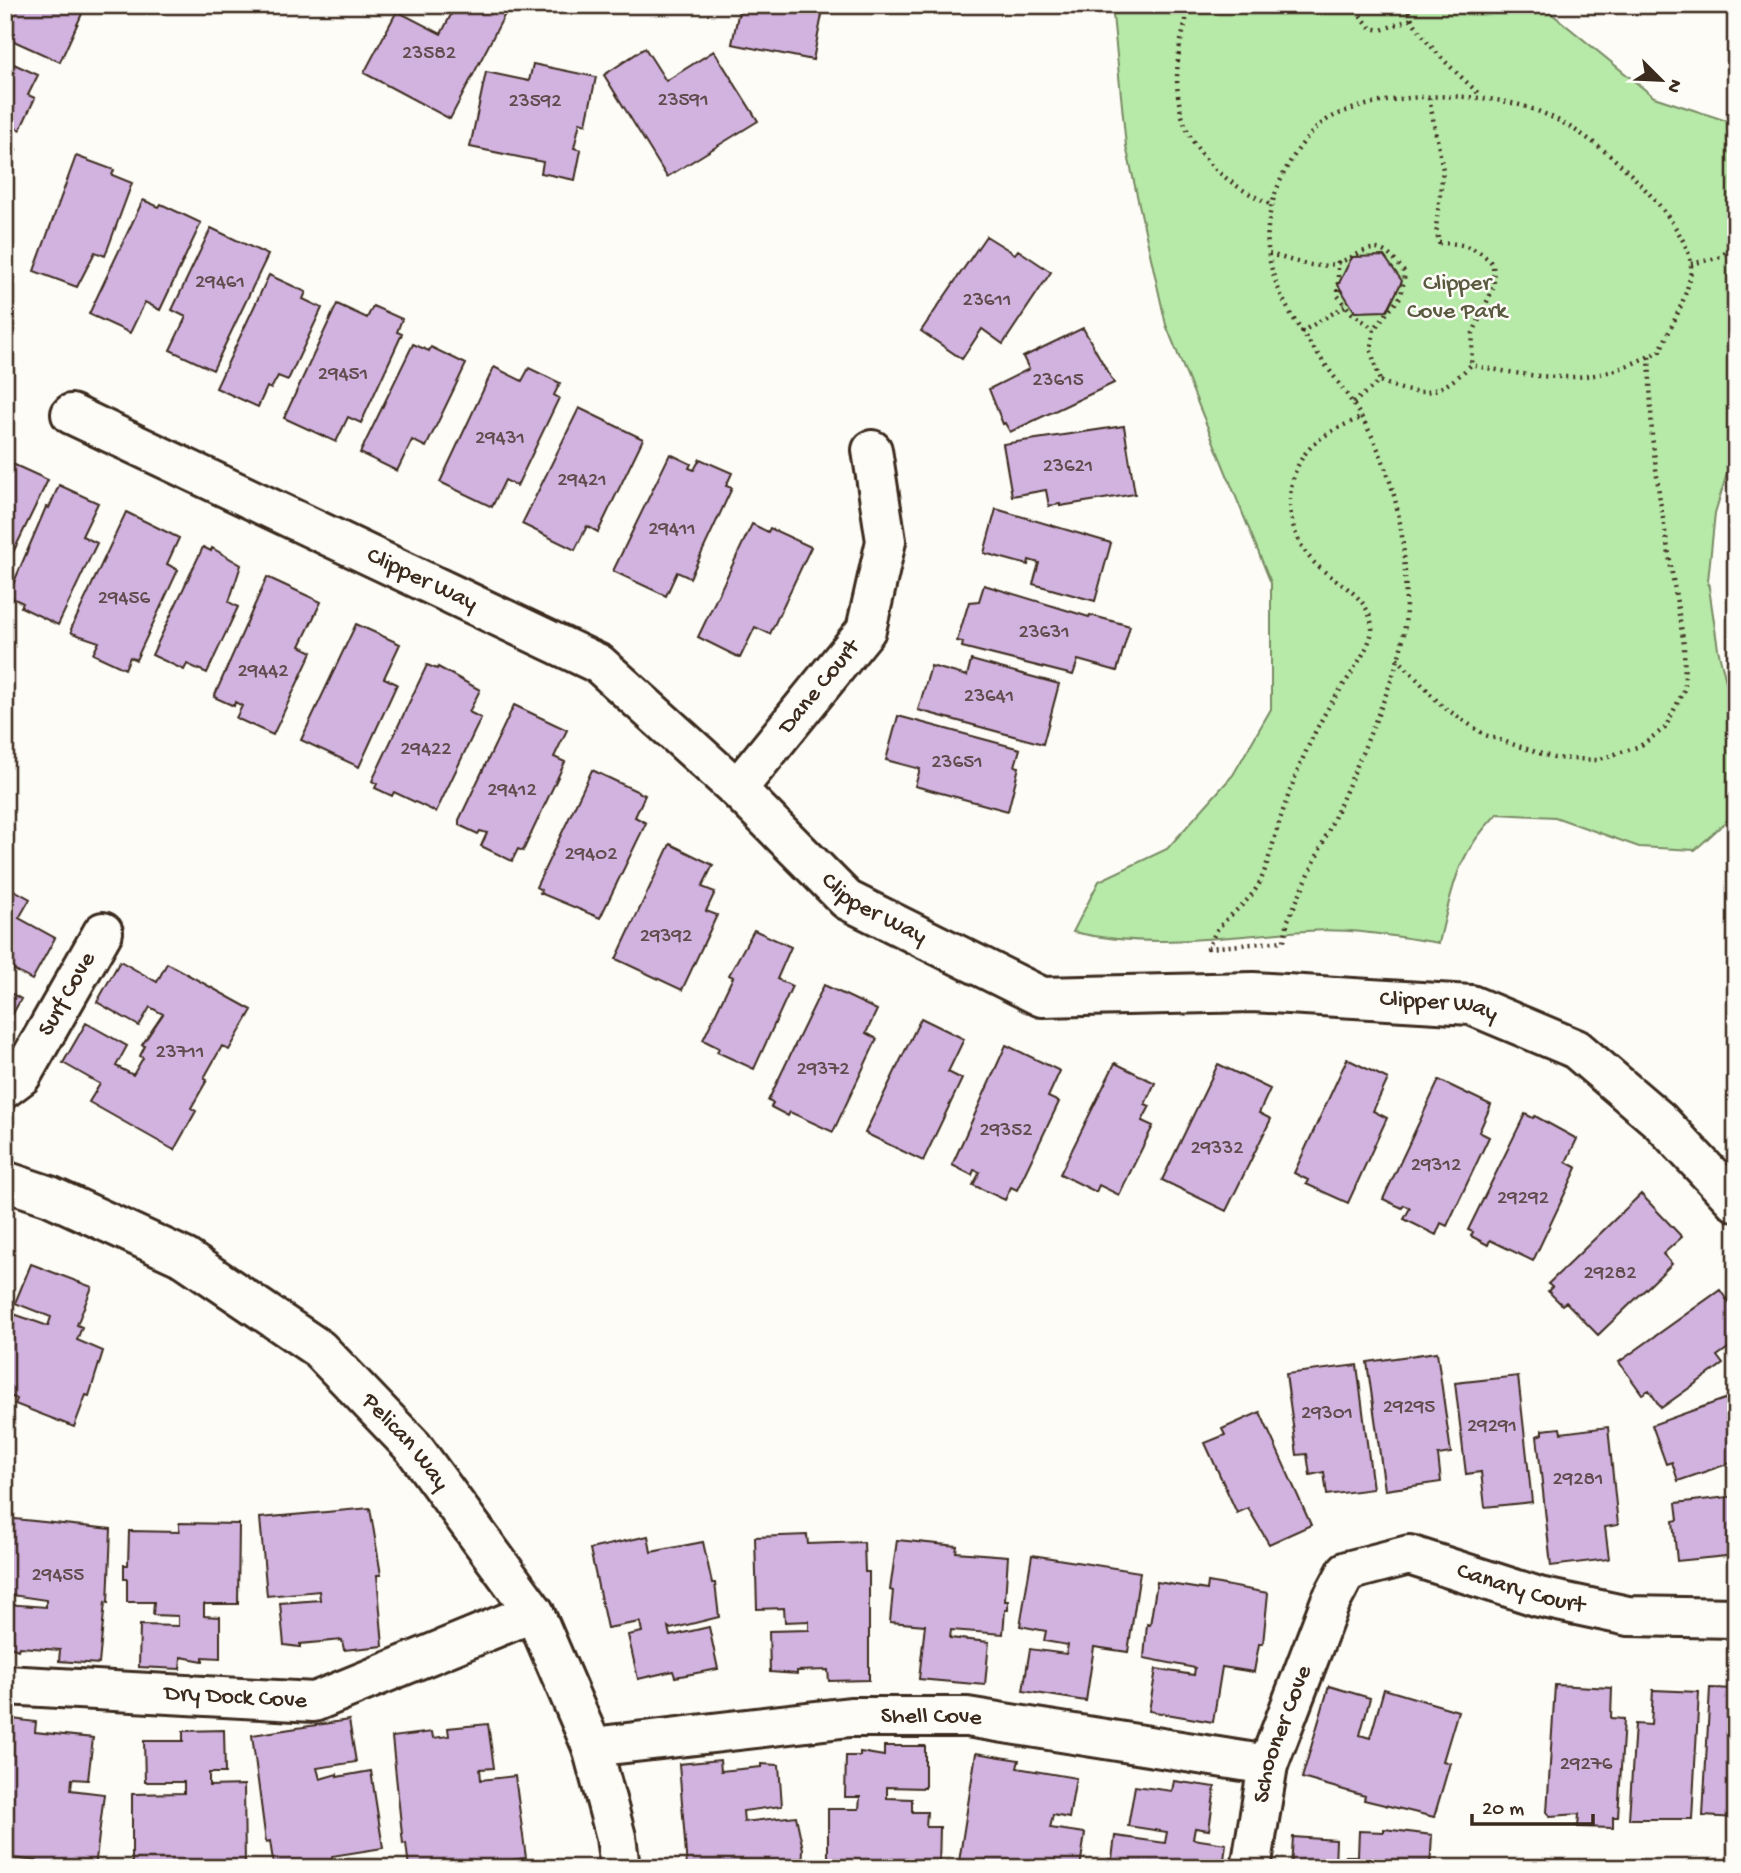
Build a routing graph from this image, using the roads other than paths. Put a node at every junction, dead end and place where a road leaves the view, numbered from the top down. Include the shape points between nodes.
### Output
1 (71, 414) dead end
2 (872, 450) dead end
3 (737, 789) junction
4 (103, 932) dead end
5 (5, 1088) edge
6 (5, 1181) edge
7 (1736, 1202) edge
8 (1329, 1603) joint
9 (534, 1612) junction
10 (1736, 1618) edge
11 (5, 1685) edge
12 (592, 1747) junction
13 (1268, 1765) junction
14 (620, 1868) edge
15 (1251, 1868) edge

1 - 3 street, Clipper Way via 599,664
2 - 3 street, Dane Court via 886,541 866,630
3 - 7 street, Clipper Way via 847,900 1042,998 1253,992 1471,1005 1576,1049 1660,1121
4 - 5 street, Surf Cove via 21,1076
6 - 9 street, Pelican Way via 50,1196 185,1258 319,1349 413,1447
8 - 10 street, Canary Court via 1347,1571 1409,1555 1539,1597 1628,1616
8 - 13 street, Schooner Cove
9 - 11 street, Dry Dock Cove via 314,1702
9 - 12 street, Pelican Way
12 - 13 street, Shell Cove via 850,1717 967,1717
12 - 14 street, Pelican Way
13 - 15 street, Schooner Cove

